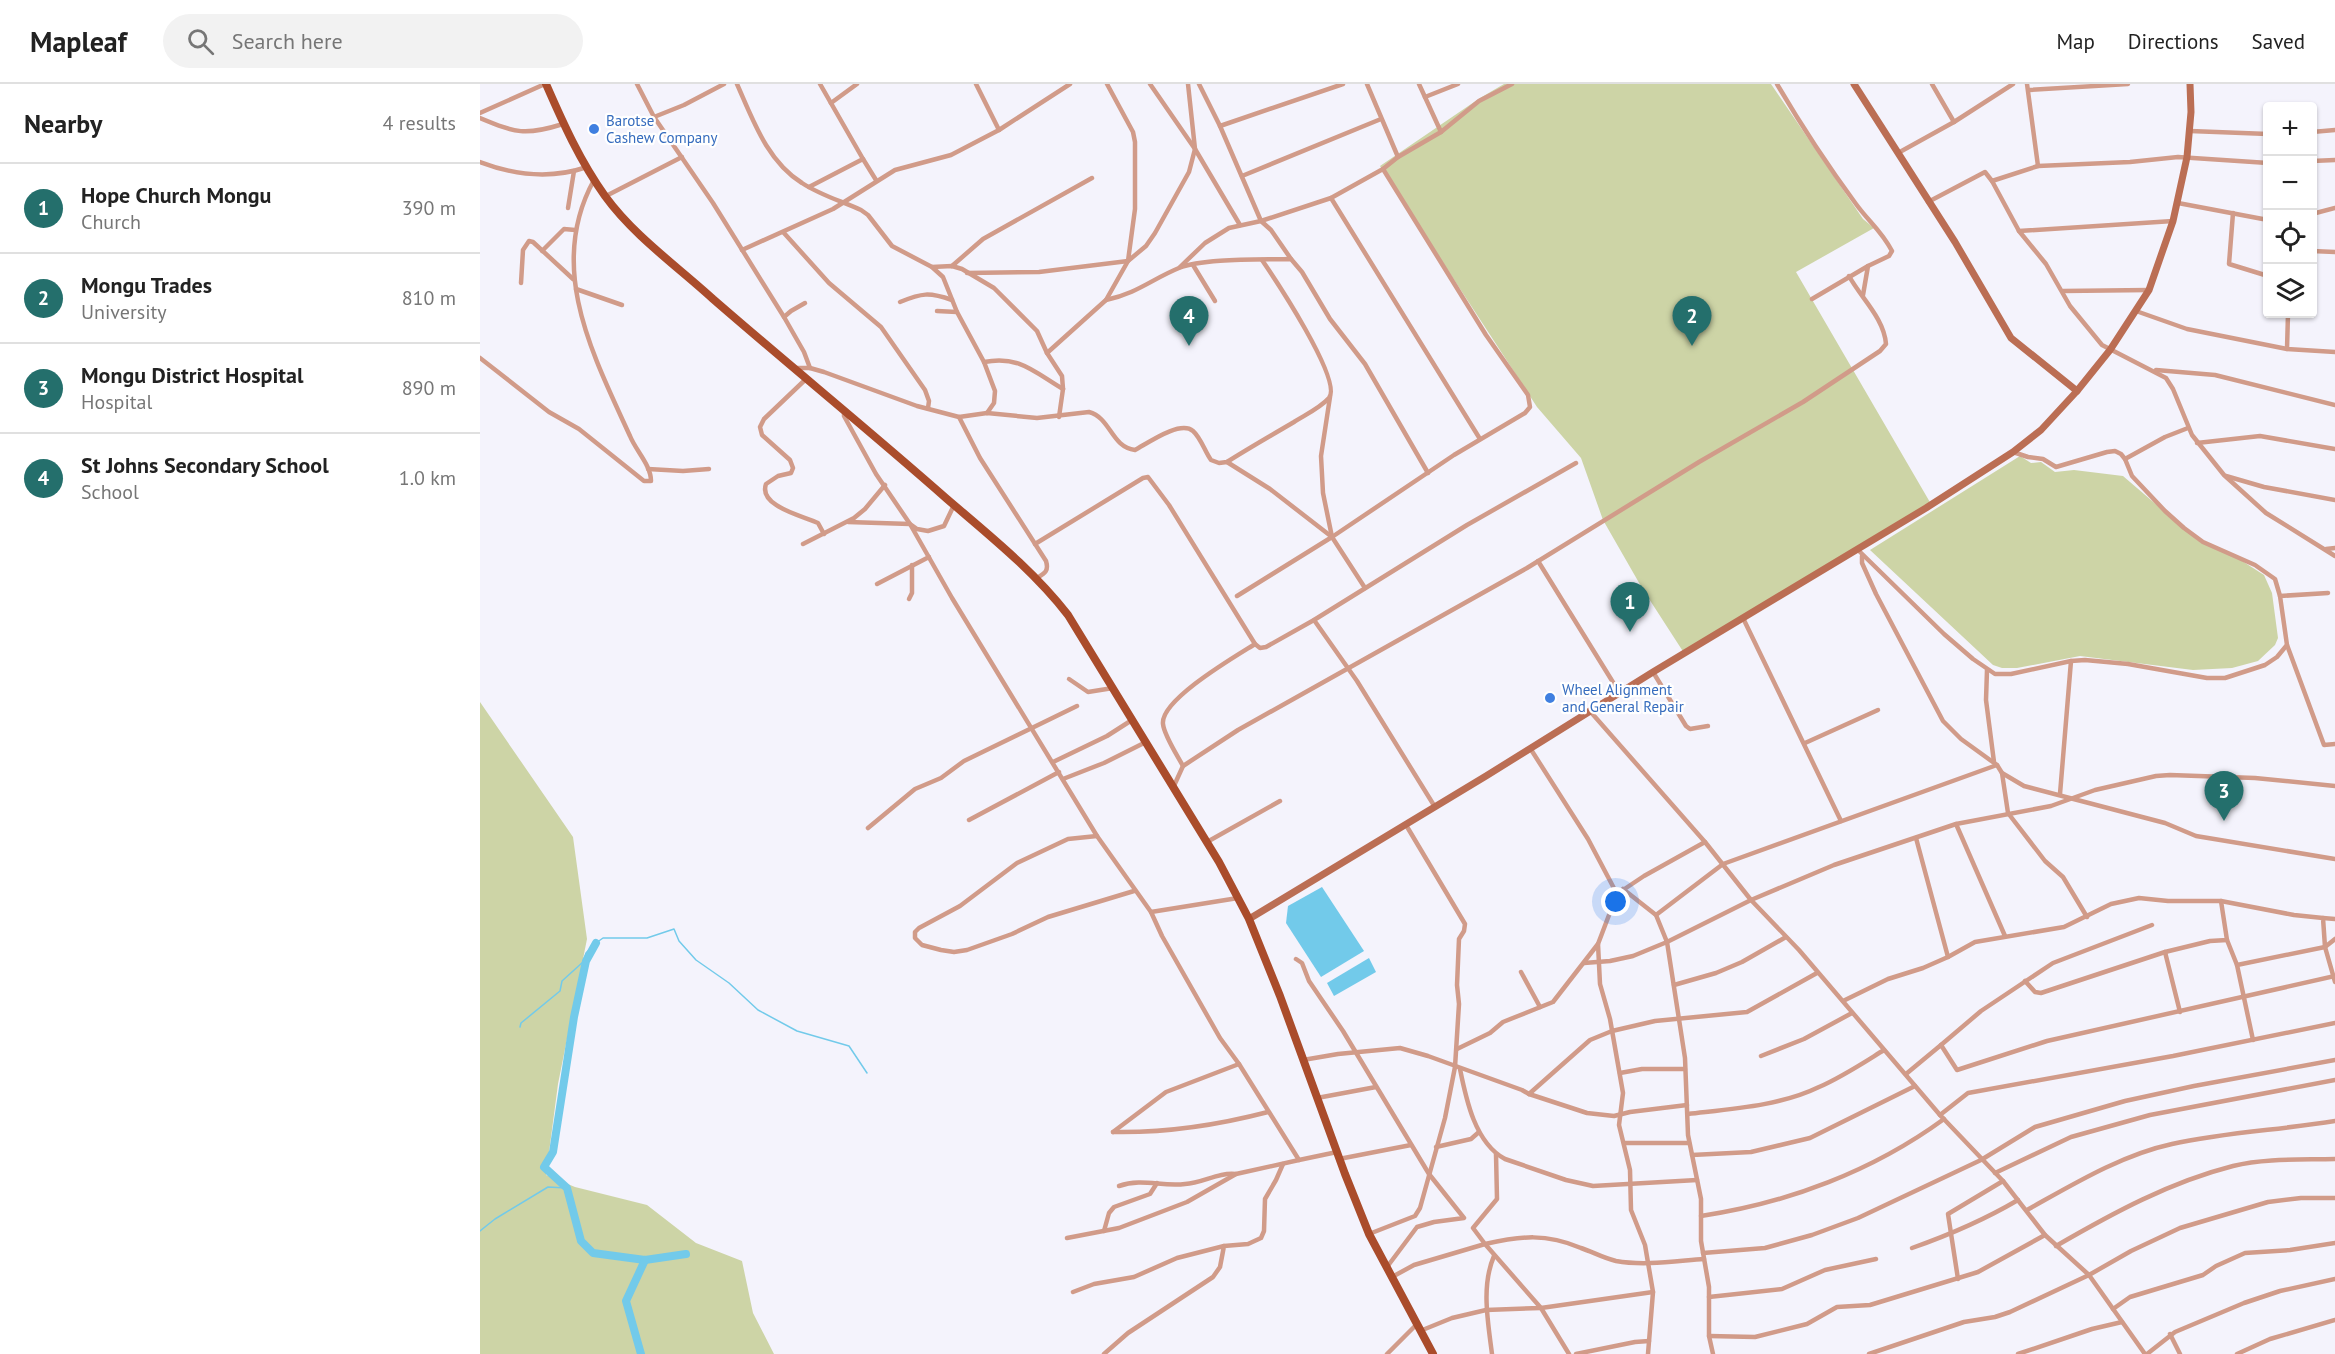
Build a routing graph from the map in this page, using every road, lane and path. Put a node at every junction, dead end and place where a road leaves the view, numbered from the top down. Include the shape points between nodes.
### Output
1 (545, 84) edge
2 (637, 84) edge
3 (724, 84) edge
4 (737, 84) edge
5 (820, 84) edge
6 (857, 84) edge
7 (976, 84) edge
8 (1070, 84) edge
9 (1107, 84) edge
10 (1150, 84) edge
11 (1188, 84) edge
12 (1199, 84) edge
13 (1343, 84) edge
14 (1367, 84) edge
15 (1419, 84) edge
16 (1458, 84) edge
17 (1512, 84) edge
18 (1778, 84) edge
19 (1854, 84) edge
20 (1932, 84) edge
21 (2013, 84) edge
22 (2128, 84) edge
23 (2190, 84) edge
24 (2087, 86) edge
25 (2028, 87) edge
26 (1425, 97) junction
27 (831, 103) junction
28 (480, 116) edge
29 (654, 117) junction
30 (1381, 119) junction
31 (1954, 122) junction
32 (563, 124) junction
33 (1220, 126) junction
34 (999, 130) junction
35 (2190, 130) junction
36 (2335, 130) edge
37 (1441, 132) junction
38 (2317, 132) edge
39 (2263, 134) edge
40 (1195, 149) junction
41 (1898, 153) junction
42 (682, 157) junction
43 (1398, 157) junction
44 (2187, 157) junction
45 (863, 159) junction
46 (2335, 160) edge
47 (2317, 161) edge
48 (480, 162) edge
49 (2263, 163) edge
50 (2038, 165) junction
51 (587, 167) junction
52 (1383, 169) junction
53 (574, 171) junction
54 (1242, 176) junction
55 (1092, 178) dead end
56 (595, 179) junction
57 (876, 180) junction
58 (1992, 181) junction
59 (809, 187) junction
60 (606, 196) junction
61 (1330, 198) junction
62 (843, 202) junction
63 (1928, 202) junction
64 (2178, 203) junction
65 (568, 208) dead end
66 (2335, 208) edge
67 (2233, 213) junction
68 (2317, 213) edge
69 (2263, 219) edge
70 (1261, 221) junction
71 (2174, 221) junction
72 (1240, 225) junction
73 (575, 230) junction
74 (2019, 231) junction
75 (784, 232) junction
76 (742, 250) junction
77 (542, 251) junction
78 (2317, 251) edge
79 (2335, 252) edge
80 (1291, 259) junction
81 (1262, 260) junction
82 (1128, 261) junction
83 (1193, 265) junction
84 (952, 266) junction
85 (1868, 266) junction
86 (932, 267) junction
87 (1180, 268) junction
88 (967, 273) junction
89 (2263, 275) edge
90 (1849, 276) junction
91 (573, 279) junction
92 (521, 283) dead end
93 (576, 289) junction
94 (2149, 290) junction
95 (2063, 291) junction
96 (1863, 296) junction
97 (1812, 299) dead end
98 (952, 300) junction
99 (1106, 300) junction
100 (1215, 301) dead end
101 (900, 302) dead end
102 (805, 303) dead end
103 (622, 304) dead end
104 (937, 311) dead end
105 (2136, 311) junction
106 (957, 312) junction
107 (784, 317) junction
108 (2288, 318) edge
109 (2286, 349) junction
110 (2110, 350) junction
111 (2335, 352) edge
112 (1047, 353) junction
113 (480, 358) edge
114 (984, 362) junction
115 (793, 368) junction
116 (810, 368) junction
117 (2153, 370) junction
118 (807, 379) junction
119 (1063, 389) junction
120 (2077, 391) junction
121 (1330, 397) junction
122 (2335, 405) edge
123 (928, 408) junction
124 (844, 411) junction
125 (987, 413) junction
126 (959, 417) junction
127 (1059, 417) junction
128 (2188, 428) junction
129 (1480, 439) junction
130 (2197, 443) junction
131 (2335, 449) edge
132 (2013, 452) junction
133 (2125, 459) junction
134 (1227, 462) junction
135 (1576, 463) dead end
136 (648, 469) junction
137 (709, 469) dead end
138 (1428, 473) junction
139 (2224, 475) junction
140 (885, 485) junction
141 (2335, 501) edge
142 (954, 504) junction
143 (848, 522) junction
144 (910, 524) junction
145 (824, 534) junction
146 (1332, 537) junction
147 (803, 544) dead end
148 (1035, 544) junction
149 (2335, 548) edge
150 (1857, 549) junction
151 (2326, 549) junction
152 (1862, 556) junction
153 (2335, 556) edge
154 (929, 557) junction
155 (1538, 561) junction
156 (912, 566) junction
157 (1037, 579) junction
158 (877, 584) dead end
159 (1365, 588) junction
160 (2328, 593) dead end
161 (1237, 596) dead end
162 (2280, 596) junction
163 (909, 599) dead end
164 (1743, 618) junction
165 (1314, 621) junction
166 (1255, 644) junction
167 (2287, 645) junction
168 (2071, 661) junction
169 (1348, 669) junction
170 (1987, 670) junction
171 (1653, 672) junction
172 (1069, 680) dead end
173 (1113, 688) junction
174 (1619, 692) junction
175 (1077, 706) dead end
176 (1878, 710) dead end
177 (1589, 711) junction
178 (1132, 720) junction
179 (1708, 726) dead end
180 (1033, 728) junction
181 (1146, 742) junction
182 (1805, 743) junction
183 (2335, 744) edge
184 (1530, 748) junction
185 (1053, 762) junction
186 (1996, 764) junction
187 (1183, 766) junction
188 (1059, 772) junction
189 (2002, 773) junction
190 (1063, 779) junction
191 (2335, 786) edge
192 (1173, 788) junction
193 (2060, 794) junction
194 (2073, 797) junction
195 (1280, 801) dead end
196 (1435, 807) junction
197 (2008, 813) junction
198 (969, 820) dead end
199 (1842, 821) junction
200 (1956, 824) junction
201 (1406, 825) junction
202 (868, 828) dead end
203 (1098, 836) junction
204 (1916, 838) junction
205 (1207, 842) junction
206 (1705, 842) junction
207 (2335, 859) edge
208 (1723, 864) junction
209 (1623, 889) junction
210 (1134, 891) junction
211 (1617, 894) junction
212 (1238, 898) junction
213 (1751, 900) junction
214 (2221, 901) junction
215 (1151, 912) junction
216 (1656, 915) junction
217 (2087, 917) junction
218 (2323, 918) junction
219 (1249, 919) junction
220 (2335, 920) edge
221 (2152, 925) dead end
222 (2005, 936) junction
223 (1786, 937) junction
224 (2335, 939) edge
225 (2227, 940) junction
226 (1667, 942) junction
227 (1598, 944) junction
228 (2325, 946) junction
229 (2165, 952) junction
230 (1948, 957) junction
231 (1296, 959) dead end
232 (1584, 963) junction
233 (1599, 963) junction
234 (2237, 965) junction
235 (1521, 972) dead end
236 (1817, 973) junction
237 (2335, 978) edge
238 (2025, 981) junction
239 (1674, 986) junction
240 (2245, 997) junction
241 (1844, 1001) junction
242 (1540, 1007) junction
243 (2180, 1012) junction
244 (1852, 1013) junction
245 (1679, 1017) junction
246 (2335, 1023) edge
247 (1612, 1031) junction
248 (2253, 1040) junction
249 (1941, 1045) junction
250 (1457, 1049) junction
251 (1884, 1050) junction
252 (1356, 1053) junction
253 (1761, 1056) dead end
254 (1303, 1060) junction
255 (2335, 1060) edge
256 (1239, 1064) junction
257 (1458, 1068) junction
258 (1685, 1069) junction
259 (1620, 1073) junction
260 (1906, 1074) junction
261 (2335, 1080) edge
262 (1915, 1086) junction
263 (1376, 1087) junction
264 (1529, 1094) junction
265 (1317, 1098) junction
266 (1687, 1105) junction
267 (1268, 1112) junction
268 (1688, 1114) junction
269 (1620, 1115) junction
270 (1942, 1117) junction
271 (2335, 1120) edge
272 (1479, 1132) junction
273 (1624, 1143) junction
274 (1689, 1143) junction
275 (1411, 1145) junction
276 (1436, 1147) junction
277 (1496, 1154) junction
278 (1338, 1155) junction
279 (1692, 1155) junction
280 (2335, 1159) edge
281 (1299, 1160) junction
282 (1981, 1160) junction
283 (1282, 1164) junction
284 (1995, 1173) junction
285 (1236, 1174) junction
286 (1429, 1174) junction
287 (1697, 1180) junction
288 (2002, 1181) junction
289 (1156, 1183) junction
290 (1630, 1184) junction
291 (1119, 1186) dead end
292 (2335, 1198) edge
293 (2018, 1200) junction
294 (2027, 1210) junction
295 (1415, 1216) junction
296 (1701, 1216) junction
297 (1464, 1218) junction
298 (1417, 1227) junction
299 (1473, 1228) junction
300 (1104, 1231) junction
301 (1370, 1234) junction
302 (1950, 1235) junction
303 (2045, 1235) junction
304 (1067, 1238) dead end
305 (2335, 1243) edge
306 (1485, 1244) junction
307 (1224, 1246) junction
308 (2056, 1246) junction
309 (1912, 1248) dead end
310 (1494, 1256) junction
311 (1704, 1256) junction
312 (1876, 1259) dead end
313 (1647, 1262) junction
314 (1387, 1267) junction
315 (2090, 1275) junction
316 (1391, 1278) junction
317 (1958, 1279) junction
318 (2335, 1279) edge
319 (1073, 1292) dead end
320 (1653, 1292) junction
321 (1709, 1297) junction
322 (1541, 1308) junction
323 (2113, 1309) junction
324 (1486, 1310) junction
325 (2335, 1320) edge
326 (2122, 1322) junction
327 (1419, 1327) junction
328 (2170, 1334) junction
329 (1709, 1336) junction
330 (1649, 1341) junction
331 (1104, 1354) edge
332 (1387, 1354) edge
333 (1433, 1354) edge
334 (1492, 1354) edge
335 (1569, 1354) edge
336 (1576, 1354) edge
337 (1648, 1354) edge
338 (1713, 1354) edge
339 (1869, 1354) edge
340 (2018, 1354) edge
341 (2146, 1354) edge
342 (2180, 1354) edge
343 (2237, 1354) edge

1 - 28 street
1 - 32 main road
2 - 29 street
3 - 29 street
4 - 59 street via 768,148 788,172
5 - 27 street
6 - 27 street
7 - 34 street
8 - 34 street
9 - 82 street via 1135,142 1135,209
10 - 40 street
11 - 40 street
12 - 33 street
13 - 33 street
14 - 30 street
15 - 26 street
16 - 26 street
17 - 37 street via 1479,101
18 - 85 street via 1848,193 1878,227 1892,251
19 - 41 main road
20 - 31 street
21 - 31 street
22 - 24 street
23 - 35 main road
24 - 25 street
25 - 50 street
26 - 37 street
27 - 45 street
28 - 32 street via 522,132
29 - 42 street
30 - 43 street
30 - 54 street
31 - 41 street
32 - 51 main road
33 - 54 street
34 - 57 street via 951,155 902,168
35 - 39 street
35 - 44 main road
36 - 38 street
37 - 43 street
40 - 72 street
40 - 82 street via 1189,172 1167,213 1146,246
41 - 63 main road
42 - 60 street
42 - 76 street
43 - 52 street
44 - 49 street
44 - 50 street
44 - 64 main road
45 - 57 street
45 - 59 street
46 - 47 street
48 - 53 street via 528,175
50 - 58 street
51 - 53 street
51 - 56 main road
52 - 61 street
52 - 129 street via 1530,400 1525,413
53 - 65 street
54 - 70 street
55 - 84 street via 983,239
56 - 60 main road
56 - 73 street via 583,200
57 - 62 street
58 - 63 street via 1984,172
58 - 74 street
59 - 62 street
60 - 115 main road via 658,251
61 - 70 street
61 - 129 street
62 - 75 street
62 - 86 street via 868,215 892,246
63 - 120 main road via 2011,338
64 - 67 street
64 - 71 main road
66 - 68 street
67 - 69 street
67 - 89 street via 2229,264
70 - 72 street
70 - 80 street
71 - 74 street
71 - 94 main road
72 - 87 street via 1205,243
73 - 77 street via 564,229
73 - 91 street
74 - 95 street
75 - 76 street
75 - 123 street via 829,283 881,327 925,390
76 - 107 street
77 - 91 street
77 - 92 street via 533,242 527,243
78 - 79 street
80 - 81 street
80 - 138 street via 1365,364
81 - 83 street
81 - 121 street via 1328,375
82 - 88 street via 1039,272
82 - 99 street
83 - 87 street
83 - 100 street
84 - 86 street
84 - 88 street
85 - 90 street
85 - 96 street
86 - 98 street via 943,277
87 - 99 street via 1137,291
88 - 112 street via 1001,293 1037,332
90 - 96 street
90 - 97 street
91 - 93 street
93 - 103 street
93 - 136 street via 587,338
94 - 95 street
94 - 105 main road
95 - 110 street via 2070,306
96 - 155 street via 1885,338 1886,344 1880,351 1803,402
98 - 101 street via 924,293
98 - 106 street
99 - 112 street
102 - 107 street
104 - 106 street
105 - 109 street via 2187,329
105 - 110 main road
106 - 114 street
107 - 116 street
108 - 109 street
109 - 111 street
110 - 117 street
110 - 120 main road
112 - 119 street via 1062,376
113 - 136 street via 644,481 651,482
114 - 119 street via 1012,360
114 - 125 street via 994,391 994,403
115 - 116 street
115 - 118 main road
116 - 123 street
117 - 122 street via 2214,375
117 - 128 street via 2166,378 2173,389
118 - 124 main road
118 - 145 street via 761,424 762,435 794,468 766,484 764,492 781,508 818,523
119 - 127 street
120 - 132 main road via 2049,423
121 - 134 street via 1312,412
121 - 146 street via 1321,456
123 - 126 street
124 - 140 street
124 - 142 main road
125 - 126 street
125 - 127 street
126 - 148 street via 980,458
127 - 134 street via 1097,414 1117,441 1135,450 1185,427 1196,433 1211,460
128 - 130 street
128 - 133 street
129 - 138 street
130 - 131 street via 2260,436
130 - 139 street
132 - 133 street via 2043,459 2056,468 2115,451
132 - 150 main road
133 - 162 street via 2132,476 2165,511 2204,542 2271,576
134 - 146 street via 1270,489
135 - 159 street
136 - 137 street
138 - 146 street
139 - 141 street
139 - 151 street via 2266,513
140 - 143 street
140 - 144 street
142 - 144 street via 947,522 938,529 921,531
142 - 157 main road
143 - 144 street
143 - 145 street
144 - 154 street
145 - 147 street
146 - 159 street
146 - 161 street
148 - 157 street via 1048,567
148 - 166 street via 1148,477 1169,504
149 - 151 street
150 - 152 street
150 - 164 main road
151 - 153 street
152 - 170 street
152 - 186 street via 1876,594 1943,721
154 - 156 street
154 - 180 street
155 - 169 street
155 - 174 street
156 - 158 street
156 - 163 street
157 - 173 main road via 1068,615
159 - 165 street
160 - 162 street
162 - 167 street
164 - 171 main road
164 - 182 street
165 - 166 street via 1266,648
165 - 169 street
166 - 187 street via 1206,676 1166,711 1163,726
167 - 168 street via 2265,665 2225,678 2107,661
167 - 183 street via 2324,745
168 - 170 street via 2011,674
168 - 193 street
169 - 187 street via 1238,730
169 - 196 street
170 - 186 street via 1986,700
171 - 174 main road
171 - 179 street via 1686,726
172 - 173 street via 1088,692
173 - 178 main road
174 - 177 main road
175 - 180 street
176 - 182 street
177 - 184 main road
177 - 206 street
178 - 181 main road
178 - 185 street
180 - 185 street
180 - 202 street via 915,789
181 - 190 street
181 - 192 main road
182 - 199 street
184 - 196 main road
184 - 211 street via 1588,839
185 - 188 street
186 - 189 street
186 - 199 street
187 - 192 street
188 - 190 street
188 - 198 street
189 - 193 street via 2024,786
189 - 197 street
190 - 203 street
191 - 194 street via 2170,775
192 - 205 main road
193 - 194 street
194 - 197 street via 2051,806
194 - 207 street via 2175,826 2196,836
195 - 205 street
196 - 201 main road
197 - 200 street
197 - 217 street via 2045,861 2063,877
199 - 208 street
200 - 204 street
200 - 222 street
201 - 219 main road
201 - 250 street via 1465,924 1459,939
203 - 210 street
203 - 210 street via 1068,840 1017,863 960,906 919,927 915,938 922,945 941,950 967,950 1048,916
204 - 213 street via 1834,865
204 - 230 street
205 - 212 main road
206 - 208 street
206 - 209 street
208 - 213 street
208 - 216 street
209 - 211 street
209 - 216 street
210 - 215 street
211 - 227 street
212 - 215 street
212 - 219 main road
213 - 223 street
213 - 226 street
214 - 217 street via 2139,898 2111,904
214 - 218 street
214 - 225 street
215 - 256 street via 1220,1038
216 - 226 street
217 - 222 street via 2048,931
218 - 220 street
218 - 228 street
219 - 254 main road
221 - 238 street via 2053,963
222 - 230 street via 1975,942
223 - 236 street
223 - 239 street via 1742,962
224 - 228 street
225 - 229 street
225 - 234 street
226 - 233 street via 1633,956
226 - 239 street
227 - 232 street
227 - 233 street
228 - 234 street
228 - 237 street
229 - 238 street via 2040,993
229 - 243 street
230 - 241 street via 1888,979
231 - 252 street
232 - 233 street
232 - 242 street via 1553,1002
233 - 247 street
234 - 240 street
235 - 242 street
236 - 241 street
236 - 245 street via 1747,1012
237 - 240 street
238 - 249 street
239 - 245 street
240 - 243 street
240 - 248 street
241 - 244 street
242 - 250 street via 1503,1022
243 - 249 street via 2047,1041 1957,1070
244 - 251 street
244 - 253 street via 1804,1039
245 - 247 street
245 - 258 street
246 - 248 street
247 - 259 street
247 - 264 street via 1590,1040
248 - 270 street via 1968,1094
249 - 260 street
250 - 257 street
251 - 260 street
251 - 268 street via 1818,1088 1747,1107
252 - 254 street
252 - 257 street via 1400,1048
252 - 263 street
254 - 265 main road
255 - 282 street via 2114,1104 2035,1127
256 - 267 street
256 - 267 street via 1166,1092 1113,1132 1166,1131
257 - 264 street
257 - 272 street
257 - 276 street
258 - 259 street
258 - 266 street
259 - 269 street
260 - 262 street
261 - 284 street via 2150,1115 2071,1137
262 - 270 street
262 - 279 street via 1810,1138 1751,1152
263 - 265 street
263 - 275 street
264 - 269 street via 1587,1113
265 - 278 main road
266 - 268 street
266 - 269 street
267 - 281 street
268 - 274 street
269 - 273 street
270 - 282 street
270 - 296 street via 1912,1142 1863,1168 1773,1201
271 - 294 street via 2171,1144 2097,1173
272 - 276 street via 1471,1139
272 - 277 street
273 - 274 street
273 - 290 street
274 - 279 street
275 - 278 street
275 - 286 street
276 - 286 street
277 - 290 street via 1528,1168 1593,1186
277 - 299 street via 1497,1199
278 - 281 street
278 - 301 main road
279 - 287 street
280 - 308 street via 2275,1160 2235,1166 2188,1180 2135,1202
281 - 283 street
282 - 284 street
282 - 311 street via 1858,1218 1812,1235 1766,1248
283 - 285 street
283 - 307 street via 1265,1199 1261,1238 1248,1244
284 - 288 street
285 - 289 street via 1188,1184
285 - 300 street via 1169,1210
286 - 295 street
286 - 297 street
287 - 290 street
287 - 296 street
288 - 293 street
288 - 302 street via 1948,1214
289 - 291 street
289 - 300 street via 1150,1194 1114,1208
290 - 313 street via 1631,1210 1646,1245
292 - 315 street via 2268,1202 2228,1212 2165,1233
293 - 294 street
293 - 302 street
294 - 303 street
295 - 298 street
295 - 301 street
296 - 311 street
297 - 298 street
297 - 299 street
298 - 314 street
299 - 306 street
300 - 304 street
301 - 314 main road
302 - 309 street
302 - 317 street
303 - 308 street
303 - 317 street
305 - 323 street via 2245,1253 2203,1275 2136,1295
306 - 310 street
306 - 313 street via 1536,1236 1556,1239 1617,1261
306 - 316 street via 1414,1265
307 - 319 street via 1177,1258 1134,1277
307 - 331 street via 1220,1268 1213,1277 1128,1333
308 - 315 street
310 - 322 street
310 - 324 street
311 - 313 street
311 - 321 street
312 - 321 street via 1825,1270 1782,1289
313 - 320 street
314 - 316 main road
315 - 323 street
315 - 339 street via 2002,1315 1964,1322
316 - 327 main road
317 - 329 street via 1870,1305 1837,1307 1807,1324 1766,1336
318 - 328 street via 2264,1296
320 - 322 street
320 - 330 street
321 - 329 street
322 - 324 street
322 - 335 street
323 - 326 street
324 - 327 street
324 - 334 street
325 - 343 street via 2270,1339
326 - 340 street
326 - 341 street
327 - 332 street
327 - 333 main road
328 - 341 street
328 - 342 street
329 - 338 street
330 - 336 street
330 - 337 street

